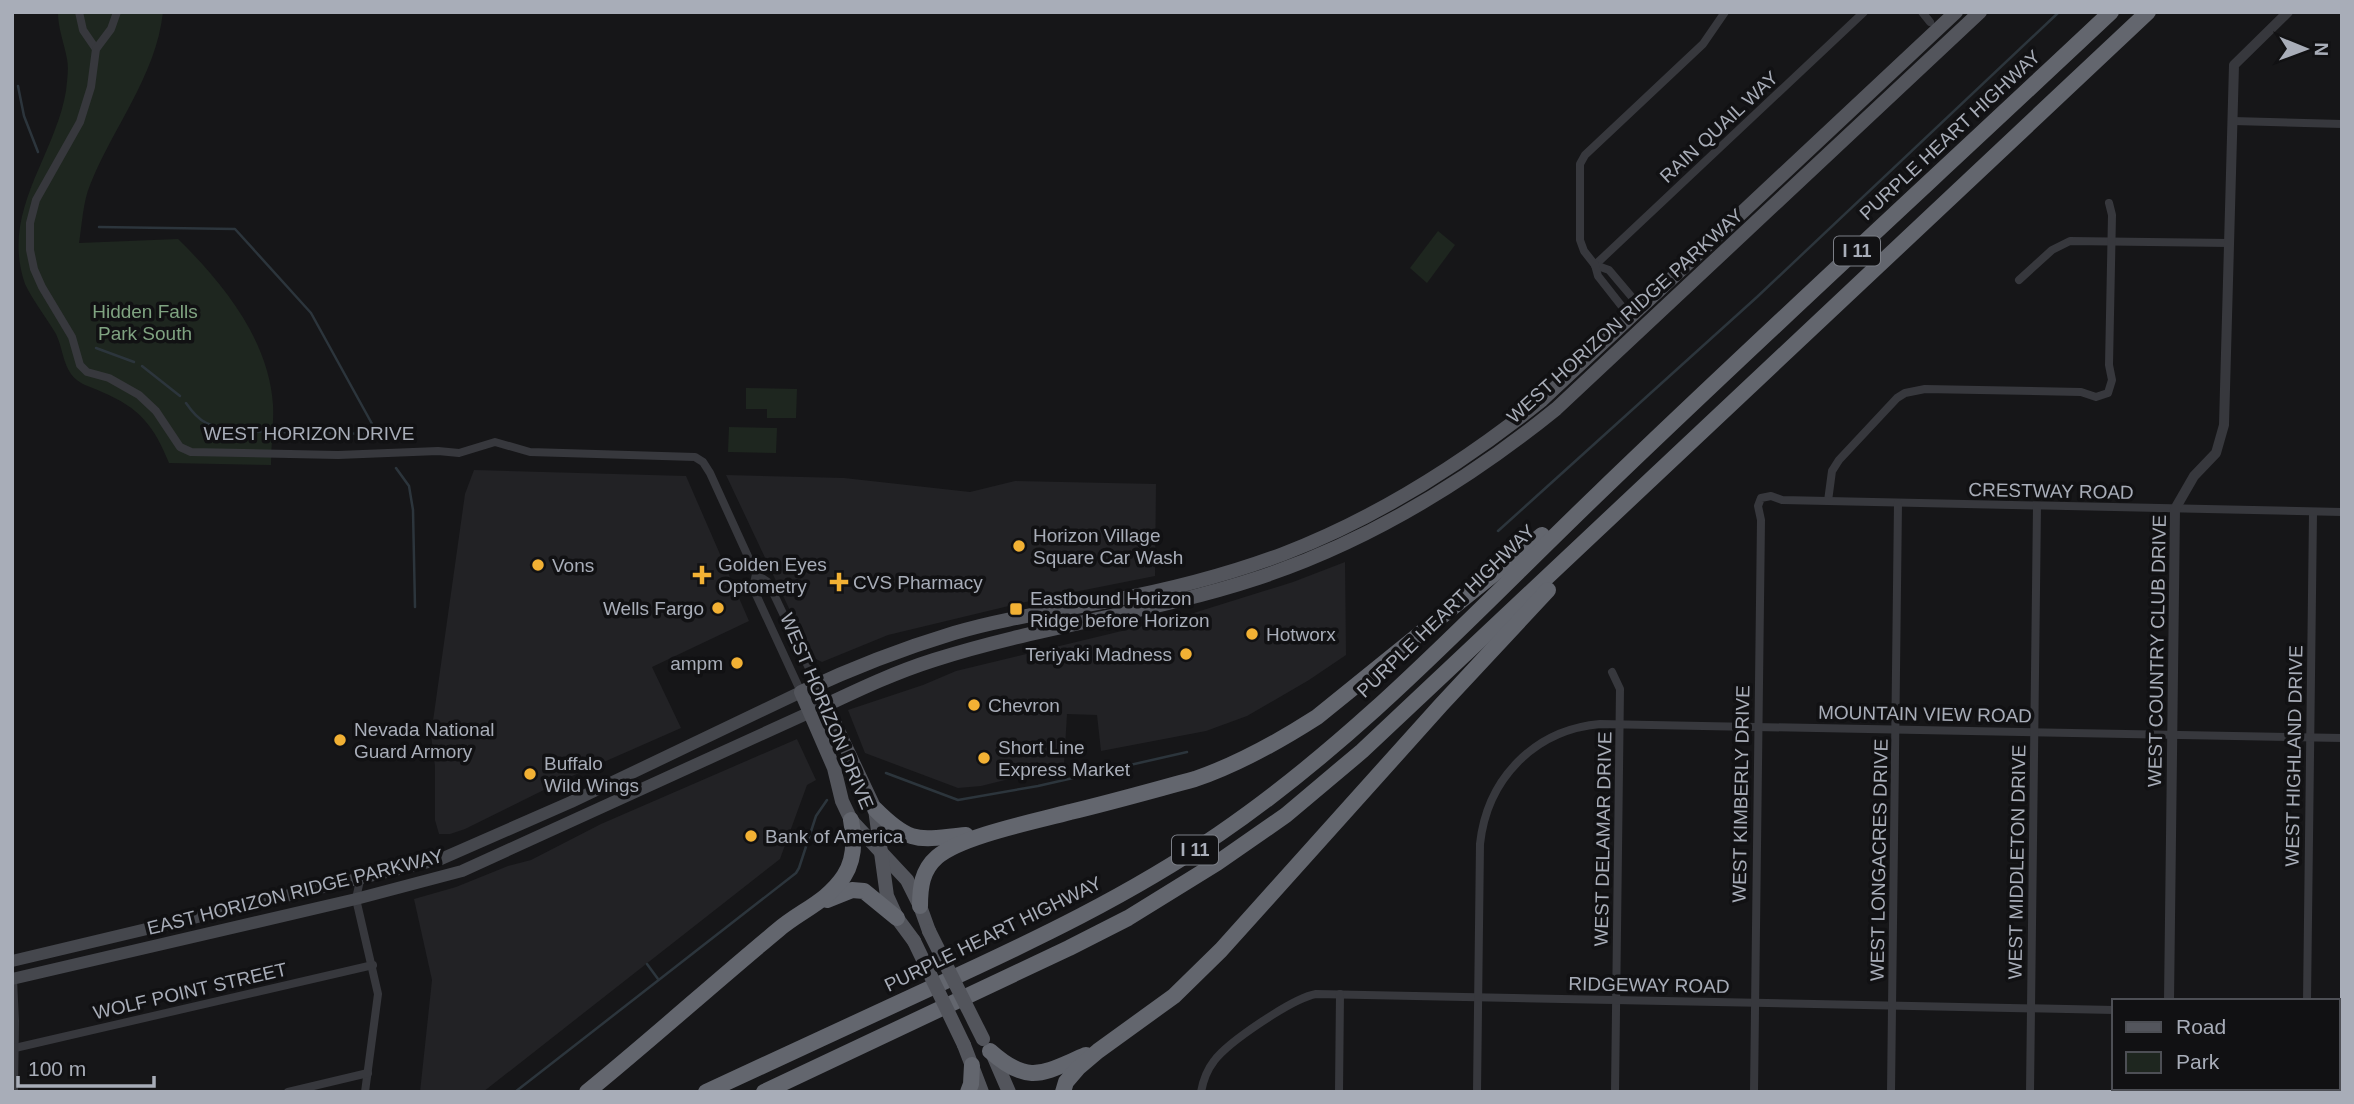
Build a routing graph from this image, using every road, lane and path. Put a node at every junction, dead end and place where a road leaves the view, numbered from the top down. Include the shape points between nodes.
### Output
1 (79, 12) edge
2 (117, 12) edge
3 (1724, 12) edge
4 (1864, 12) edge
5 (1956, 12) edge
6 (2111, 12) edge
7 (2148, 12) edge
8 (2288, 12) edge
9 (1976, 16) edge
10 (1930, 21) edge
11 (96, 49) junction
12 (2232, 121) junction
13 (2342, 124) edge
14 (2109, 203) dead end
15 (2112, 241) junction
16 (2230, 243) junction
17 (1595, 265) junction
18 (2019, 280) dead end
19 (1637, 314) junction
20 (1588, 380) junction
21 (1462, 460) junction
22 (1469, 473) junction
23 (1648, 484) junction
24 (1602, 489) junction
25 (1761, 498) joint
26 (1828, 501) junction
27 (1898, 503) junction
28 (2037, 506) junction
29 (2175, 509) junction
30 (2342, 512) edge
31 (2313, 513) junction
32 (1336, 531) junction
33 (1303, 561) junction
34 (756, 574) junction
35 (1194, 588) junction
36 (1051, 612) junction
37 (1055, 630) junction
38 (1612, 672) dead end
39 (817, 685) junction
40 (801, 692) junction
41 (826, 705) junction
42 (808, 713) junction
43 (1620, 724) junction
44 (1758, 726) junction
45 (1896, 730) junction
46 (2034, 732) junction
47 (2173, 735) junction
48 (2310, 738) junction
49 (2342, 738) edge
50 (571, 802) junction
51 (875, 809) junction
52 (580, 817) junction
53 (851, 820) junction
54 (989, 834) junction
55 (881, 853) junction
56 (360, 880) junction
57 (356, 899) junction
58 (821, 901) junction
59 (920, 906) junction
60 (897, 918) junction
61 (12, 961) edge
62 (373, 965) junction
63 (12, 979) edge
64 (1340, 994) junction
65 (1478, 997) junction
66 (2169, 999) edge
67 (2307, 999) edge
68 (1616, 1000) junction
69 (1755, 1003) junction
70 (1893, 1006) junction
71 (2031, 1008) junction
72 (2112, 1010) edge
73 (987, 1045) junction
74 (15, 1048) junction
75 (1098, 1051) junction
76 (972, 1065) junction
77 (368, 1073) junction
78 (14, 1092) edge
79 (288, 1092) edge
80 (365, 1092) edge
81 (587, 1092) edge
82 (706, 1092) edge
83 (764, 1092) edge
84 (968, 1092) edge
85 (982, 1092) edge
86 (1009, 1092) edge
87 (1063, 1092) edge
88 (1201, 1092) edge
89 (1339, 1092) edge
90 (1477, 1092) edge
91 (1615, 1092) edge
92 (1754, 1092) edge
93 (1891, 1092) edge
94 (2030, 1092) edge

1 - 11 street via 83,30
2 - 11 street, WEST HORIZON DRIVE
3 - 17 street via 1703,44 1580,164 1580,240
4 - 17 street, RAIN QUAIL WAY
5 - 10 main road, WEST HORIZON RIDGE PARKWAY
6 - 24 highway, PURPLE HEART HIGHWAY / I 11
7 - 23 highway, I 11
8 - 12 street, WEST COUNTRY CLUB DRIVE via 2234,65
9 - 10 main road via 1952,30
9 - 20 main road, WEST HORIZON RIDGE PARKWAY
10 - 19 main road, WEST HORIZON RIDGE PARKWAY via 1927,41
11 - 34 street, WEST HORIZON DRIVE via 80,122 33,210 34,269 72,337 80,365 147,401 180,447 191,452 459,453 495,442 530,452 695,457 710,473
12 - 13 street
12 - 16 street, WEST COUNTRY CLUB DRIVE
14 - 15 street
15 - 16 street
15 - 18 street via 2060,244
15 - 26 street via 2112,380 2108,393 2096,397 2081,392 1925,389 1905,393 1839,460 1832,471
16 - 29 street, WEST COUNTRY CLUB DRIVE via 2221,440
17 - 19 street via 1598,276
17 - 19 street via 1609,270
19 - 20 main road via 1643,314 1640,322 1596,365
19 - 21 main road, WEST HORIZON RIDGE PARKWAY via 1542,400
20 - 22 main road, WEST HORIZON RIDGE PARKWAY via 1526,433
21 - 22 main road
21 - 32 main road, WEST HORIZON RIDGE PARKWAY
22 - 33 main road, WEST HORIZON RIDGE PARKWAY via 1374,530
23 - 75 highway via 1440,705 1221,950 1174,996
23 - 83 highway, I 11 via 1362,751 1286,815 1217,863 1069,948
24 - 54 highway via 1317,718 1272,745 1195,779
24 - 82 highway, PURPLE HEART HIGHWAY / I 11 via 1351,732 1220,833 1156,876 1037,938
25 - 26 street, CRESTWAY ROAD
25 - 44 street, WEST KIMBERLY DRIVE
26 - 27 street, CRESTWAY ROAD
27 - 28 street, CRESTWAY ROAD
27 - 45 street, WEST LONGACRES DRIVE
28 - 29 street, CRESTWAY ROAD
28 - 46 street, WEST MIDDLETON DRIVE
29 - 31 street, CRESTWAY ROAD
29 - 47 street, WEST COUNTRY CLUB DRIVE
30 - 31 street, CRESTWAY ROAD
31 - 48 street, WEST HIGHLAND DRIVE
32 - 33 main road via 1335,541 1310,552
32 - 35 main road, WEST HORIZON RIDGE PARKWAY
33 - 35 main road, WEST HORIZON RIDGE PARKWAY via 1248,581
34 - 39 street, WEST HORIZON DRIVE via 768,582
34 - 40 street, WEST HORIZON DRIVE via 753,587
35 - 36 main road, WEST HORIZON RIDGE PARKWAY
35 - 37 main road, WEST HORIZON RIDGE PARKWAY
36 - 37 main road
36 - 39 main road, WEST HORIZON RIDGE PARKWAY via 954,633
37 - 41 main road, WEST HORIZON RIDGE PARKWAY via 935,660 884,677
38 - 43 street, WEST DELAMAR DRIVE via 1620,689
39 - 40 main road, WEST HORIZON RIDGE PARKWAY
39 - 41 main road, WEST HORIZON DRIVE
40 - 42 main road, WEST HORIZON DRIVE
40 - 50 main road, EAST HORIZON RIDGE PARKWAY
41 - 42 main road, WEST HORIZON RIDGE PARKWAY
41 - 51 main road, WEST HORIZON DRIVE
42 - 52 main road, EAST HORIZON RIDGE PARKWAY
42 - 53 main road, WEST HORIZON DRIVE
43 - 44 street, MOUNTAIN VIEW ROAD
43 - 65 street, MOUNTAIN VIEW ROAD via 1569,729 1542,742 1493,794 1480,844
43 - 68 street, WEST DELAMAR DRIVE
44 - 45 street, MOUNTAIN VIEW ROAD
44 - 69 street, WEST KIMBERLY DRIVE
45 - 46 street, MOUNTAIN VIEW ROAD
45 - 70 street, WEST LONGACRES DRIVE
46 - 47 street, MOUNTAIN VIEW ROAD
46 - 71 street, WEST MIDDLETON DRIVE
47 - 48 street, MOUNTAIN VIEW ROAD
47 - 66 street, WEST COUNTRY CLUB DRIVE
48 - 49 street, MOUNTAIN VIEW ROAD
48 - 67 street, WEST HIGHLAND DRIVE
50 - 52 main road
50 - 56 main road, EAST HORIZON RIDGE PARKWAY via 457,854
51 - 54 highway via 915,837
51 - 55 main road, WEST HORIZON DRIVE
52 - 57 main road, EAST HORIZON RIDGE PARKWAY via 462,871
53 - 55 main road, WEST HORIZON DRIVE
53 - 58 highway via 854,842 848,870
54 - 59 highway via 935,859 921,883
55 - 59 main road, WEST HORIZON DRIVE via 907,880
55 - 60 main road, WEST HORIZON DRIVE via 887,896
56 - 57 street
56 - 61 main road, EAST HORIZON RIDGE PARKWAY
57 - 62 street
57 - 63 main road, EAST HORIZON RIDGE PARKWAY
58 - 60 highway via 858,890
58 - 81 highway via 781,927
59 - 73 main road, WEST HORIZON DRIVE, bridge
60 - 76 main road, WEST HORIZON DRIVE, bridge via 914,941
62 - 74 street, WOLF POINT STREET
62 - 77 street via 377,994
63 - 74 street
64 - 65 street, RIDGEWAY ROAD
64 - 88 street, RIDGEWAY ROAD via 1309,995 1288,1005 1222,1052 1209,1069
64 - 89 street
65 - 68 street, RIDGEWAY ROAD
65 - 90 street, MOUNTAIN VIEW ROAD
68 - 69 street, RIDGEWAY ROAD
68 - 91 street, WEST DELAMAR DRIVE
69 - 70 street, RIDGEWAY ROAD
69 - 92 street, WEST KIMBERLY DRIVE
70 - 71 street, RIDGEWAY ROAD
70 - 93 street, WEST LONGACRES DRIVE
71 - 72 street, RIDGEWAY ROAD
71 - 94 street, WEST MIDDLETON DRIVE
73 - 75 highway via 1011,1068 1035,1074
73 - 86 main road, WEST HORIZON DRIVE
74 - 78 street
75 - 87 highway via 1071,1075
76 - 84 highway
76 - 85 main road, WEST HORIZON DRIVE
77 - 79 street
77 - 80 street

